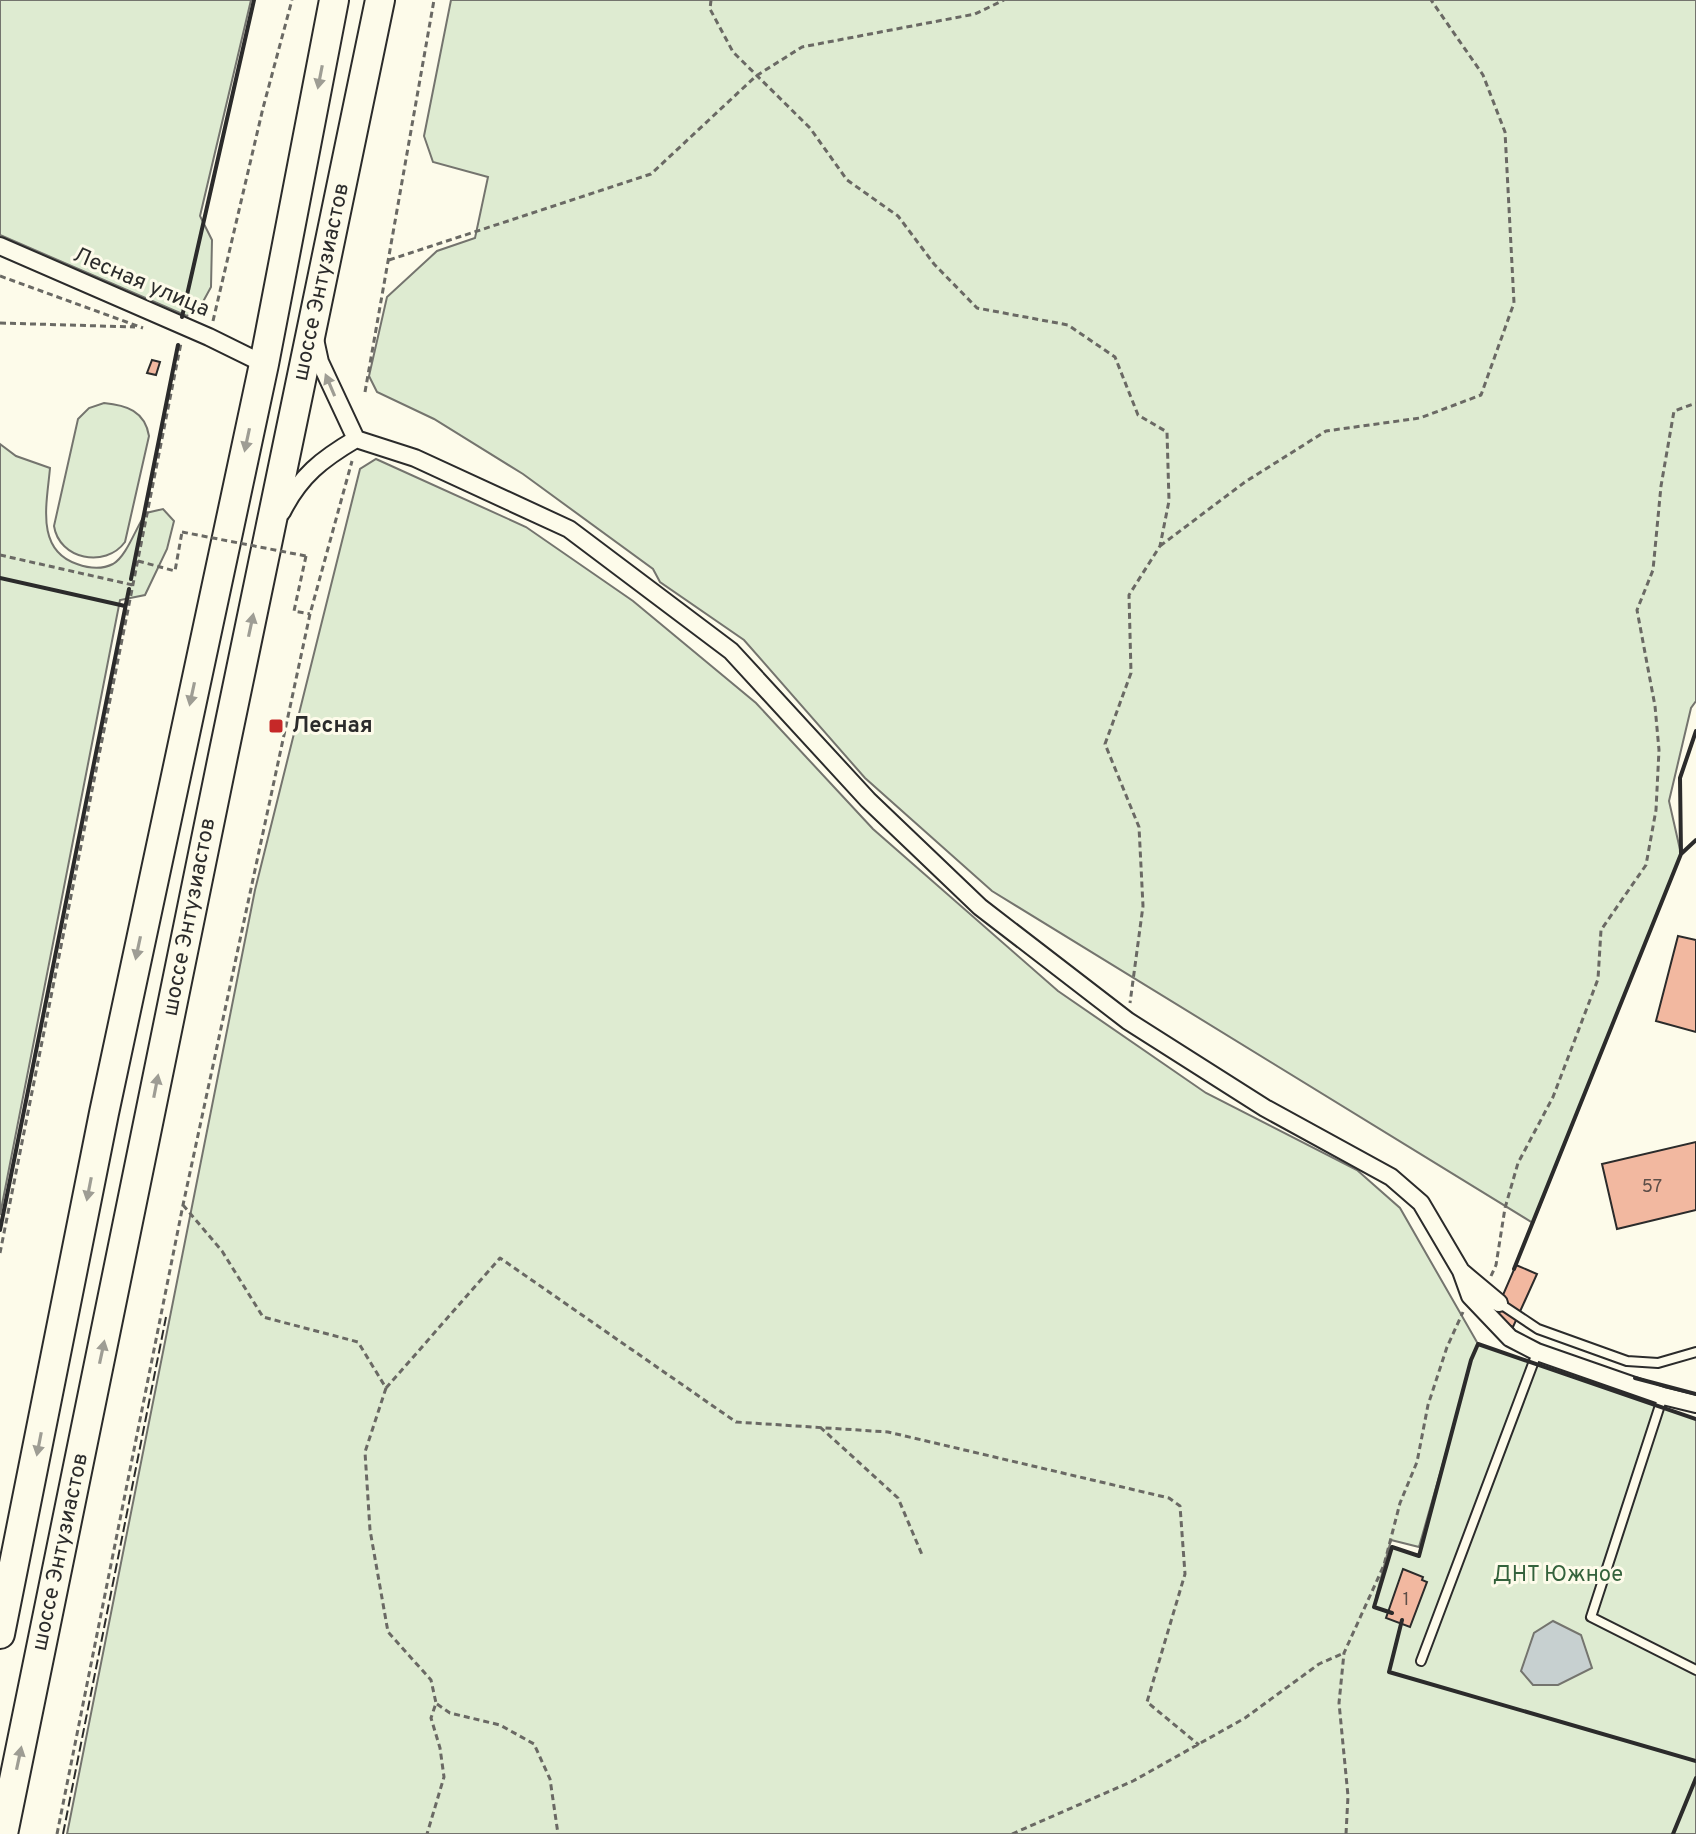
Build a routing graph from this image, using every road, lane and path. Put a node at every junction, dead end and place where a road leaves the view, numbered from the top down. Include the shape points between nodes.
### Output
1 (292, 0) edge
2 (334, 0) edge
3 (380, 0) edge
4 (434, 0) edge
5 (711, 0) edge
6 (1004, 0) edge
7 (1431, 0) edge
8 (756, 76) junction
9 (0, 246) edge
10 (389, 260) junction
11 (0, 276) edge
12 (0, 323) edge
13 (139, 327) junction
14 (313, 328) junction
15 (153, 331) dead end
16 (209, 337) junction
17 (264, 364) junction
18 (365, 392) dead end
19 (1696, 403) edge
20 (356, 439) junction
21 (353, 458) dead end
22 (269, 535) junction
23 (1160, 546) junction
24 (0, 555) edge
25 (138, 561) junction
26 (133, 585) junction
27 (310, 614) junction
28 (1128, 1021) junction
29 (183, 1205) junction
30 (0, 1253) edge
31 (1477, 1293) junction
32 (1499, 1303) joint
33 (1537, 1352) junction
34 (1696, 1352) edge
35 (386, 1388) junction
36 (1663, 1396) junction
37 (1696, 1404) edge
38 (820, 1427) junction
39 (923, 1557) dead end
40 (0, 1634) edge
41 (1344, 1653) junction
42 (1421, 1661) dead end
43 (1696, 1670) edge
44 (436, 1703) junction
45 (1199, 1745) junction
46 (3, 1834) edge
47 (57, 1834) edge
48 (427, 1834) edge
49 (558, 1834) edge
50 (1012, 1834) edge
51 (1346, 1834) edge

1 - 16 path
2 -> 17 highway, шоссе Энтузиастов
3 - 14 highway, шоссе Энтузиастов
4 - 10 path
5 - 8 path via 710,9 733,52
6 - 8 path via 975,14 802,47
7 - 23 path via 1483,75 1505,132 1514,303 1481,395 1420,418 1326,431 1245,482
8 - 10 path via 651,174
8 - 23 path via 810,128 847,180 898,216 977,308 1068,325 1115,357 1138,415 1167,432 1169,501
9 - 16 street, Лесная улица
10 - 18 path
11 - 13 path
12 - 13 path
13 - 15 path
20 -> 14 street via 320,362
14 - 22 highway, шоссе Энтузиастов
16 - 17 street, Лесная улица
16 - 25 path via 198,344 182,340
17 -> 40 highway, шоссе Энтузиастов via 107,1097
19 - 31 path via 1674,411 1653,570 1637,610 1659,750 1646,865 1601,930 1598,979 1553,1097 1518,1163 1496,1265
20 - 22 street via 313,467
20 - 28 street via 415,458 569,529 731,651 868,800 980,907
21 - 27 path
46 -> 22 highway, шоссе Энтузиастов
23 - 28 path via 1129,595 1131,673 1105,744 1139,827 1143,906
24 - 26 path
25 - 26 path
25 - 27 path, bridge via 175,571 182,532 306,556 294,611
26 - 30 path
27 - 29 path
28 - 31 street via 1265,1108 1391,1177 1421,1203
29 - 35 path via 222,1251 263,1317 358,1342
29 - 47 path
31 - 32 street
31 - 33 street via 1510,1338
31 - 41 path via 1447,1347 1384,1565
32 - 34 lane via 1538,1329 1627,1361 1658,1363
33 - 36 street
33 - 42 lane
35 - 38 path via 500,1258 736,1422
35 - 44 path via 365,1452 370,1530 388,1632 431,1680
36 - 37 street
36 - 43 lane via 1591,1617
38 - 39 path via 898,1498
38 - 45 path via 888,1432 1169,1498 1180,1506 1185,1574 1147,1702
41 - 45 path via 1319,1664
41 - 51 path via 1339,1703 1348,1796
44 - 48 path via 431,1718 444,1777
44 - 49 path via 450,1713 500,1725 534,1744 550,1779
45 - 50 path via 1133,1781

